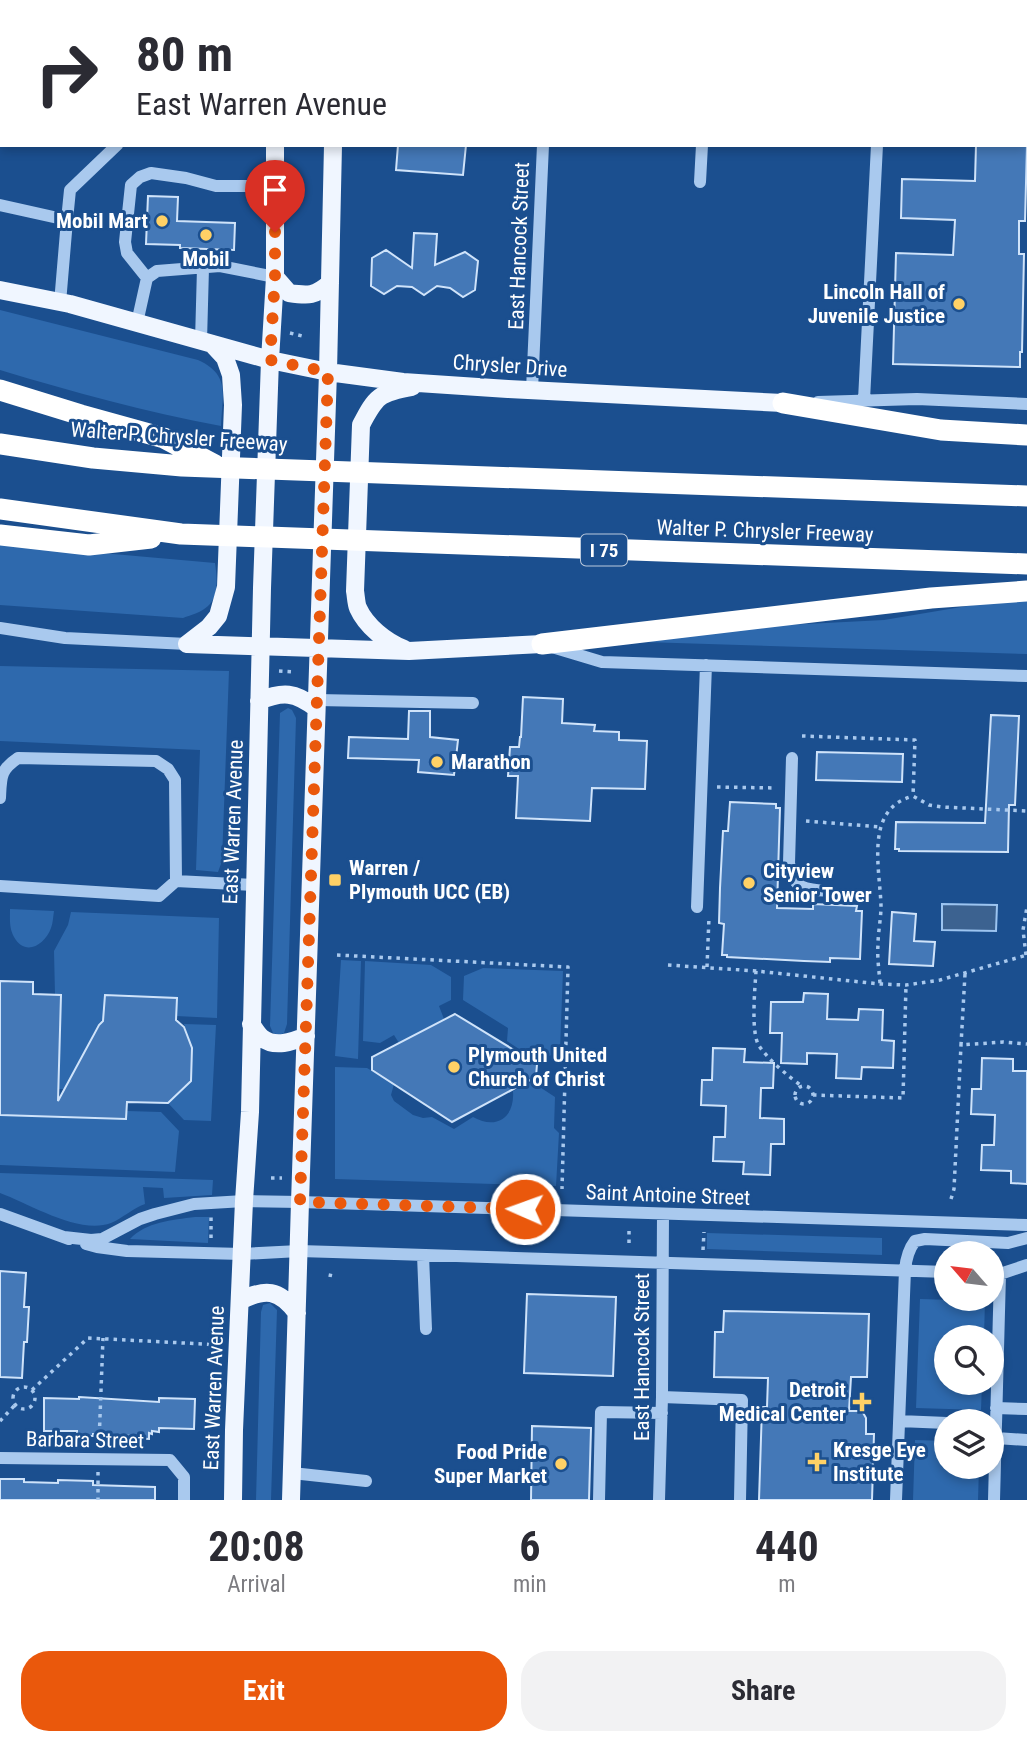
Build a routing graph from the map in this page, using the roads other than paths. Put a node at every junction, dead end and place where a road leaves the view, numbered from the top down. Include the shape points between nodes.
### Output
1 (115, 147) edge
2 (275, 147) edge
3 (333, 147) edge
4 (543, 147) edge
5 (702, 147) edge
6 (877, 147) edge
7 (700, 182) dead end
8 (275, 186) junction
9 (0, 205) edge
10 (67, 220) junction
11 (203, 268) junction
12 (275, 277) junction
13 (147, 278) junction
14 (330, 283) junction
15 (0, 290) edge
16 (60, 303) junction
17 (137, 323) junction
18 (206, 342) junction
19 (270, 360) junction
20 (328, 372) junction
21 (429, 383) junction
22 (0, 390) edge
23 (532, 390) junction
24 (864, 400) junction
25 (783, 403) junction
26 (1027, 404) edge
27 (1027, 435) edge
28 (0, 444) edge
29 (219, 467) junction
30 (1027, 496) edge
31 (0, 509) edge
32 (181, 534) junction
33 (0, 535) edge
34 (1027, 564) edge
35 (1027, 591) edge
36 (0, 628) edge
37 (187, 644) junction
38 (542, 645) junction
39 (261, 646) junction
40 (319, 648) junction
41 (409, 651) junction
42 (706, 665) junction
43 (1027, 676) edge
44 (259, 701) junction
45 (473, 703) dead end
46 (317, 704) junction
47 (792, 758) dead end
48 (0, 798) edge
49 (176, 881) junction
50 (254, 885) junction
51 (0, 886) edge
52 (830, 891) dead end
53 (703, 910) road end
54 (251, 1024) junction
55 (306, 1036) junction
56 (244, 1201) junction
57 (300, 1202) junction
58 (0, 1214) edge
59 (663, 1214) junction
60 (1027, 1225) edge
61 (64, 1237) junction
62 (1027, 1238) edge
63 (299, 1251) junction
64 (242, 1254) junction
65 (423, 1255) junction
66 (662, 1263) junction
67 (1027, 1265) edge
68 (905, 1270) junction
69 (934, 1271) edge
70 (1004, 1271) edge
71 (1004, 1273) edge
72 (1027, 1274) edge
73 (240, 1301) junction
74 (996, 1311) edge
75 (297, 1313) junction
76 (426, 1329) dead end
77 (662, 1397) junction
78 (996, 1408) joint
79 (1027, 1409) edge
80 (662, 1413) junction
81 (899, 1421) junction
82 (934, 1422) edge
83 (1004, 1432) edge
84 (1027, 1440) edge
85 (0, 1458) edge
86 (170, 1460) joint
87 (292, 1473) junction
88 (994, 1479) edge
89 (366, 1481) dead end
90 (184, 1500) edge
91 (233, 1500) edge
92 (291, 1500) edge
93 (599, 1500) edge
94 (659, 1500) edge
95 (740, 1500) edge
96 (896, 1500) edge
97 (994, 1500) edge

1 - 10 street via 69,190
2 - 8 main road, East Warren Avenue
3 - 14 main road
4 - 23 street, East Hancock Street
5 - 7 street
6 - 24 street
8 - 12 main road, East Warren Avenue
8 - 13 street via 216,186 151,173 140,177 131,185 125,242 127,253
9 - 10 street
10 - 16 street
11 - 12 street via 220,266
11 - 13 street via 157,271
11 - 18 street
12 - 14 main road via 289,293 305,296
12 - 19 main road, East Warren Avenue
13 - 17 street
14 - 20 main road
15 - 16 main road, Chrysler Drive
16 - 17 main road, Chrysler Drive
17 - 18 main road, Chrysler Drive
18 - 19 main road, Chrysler Drive
18 - 37 main road via 225,358 231,375 226,587 218,616
19 - 20 main road, Chrysler Drive
19 - 39 main road, East Warren Avenue
20 - 21 main road, Chrysler Drive
20 - 40 main road
21 - 23 main road, Chrysler Drive
21 - 41 main road via 391,391 373,401 361,425 358,608 375,631
22 - 29 highway via 164,438
23 - 25 main road, Chrysler Drive
24 - 25 street, Chrysler Drive
24 - 26 street, Chrysler Drive
25 - 27 highway via 941,430
28 - 29 highway, Walter P. Chrysler Freeway via 93,458
29 - 30 highway, Walter P. Chrysler Freeway
31 - 32 highway, Walter P. Chrysler Freeway / I 75
32 - 33 highway via 89,545
32 - 34 highway, Walter P. Chrysler Freeway / I 75
35 - 38 highway via 931,598
36 - 37 street via 65,638
37 - 39 main road
38 - 41 main road
38 - 42 street via 602,662
39 - 40 main road
39 - 44 main road, East Warren Avenue
40 - 41 main road
40 - 46 main road
42 - 43 street
42 - 53 street
44 - 46 main road via 289,694
44 - 50 main road, East Warren Avenue
45 - 46 street
46 - 55 main road
47 - 52 street via 790,874 797,885
48 - 49 street via 1,775 6,765 18,758 156,761 176,780
49 - 50 street
49 - 51 street via 159,896
50 - 54 main road, East Warren Avenue
54 - 55 main road via 262,1038 275,1043
54 - 56 main road, East Warren Avenue
55 - 57 main road
56 - 57 street, Saint Antoine Street
56 - 61 street, Saint Antoine Street via 194,1204 155,1214 102,1239
56 - 64 main road, East Warren Avenue
57 - 59 street, Saint Antoine Street
57 - 63 main road
58 - 61 street, Saint Antoine Street
59 - 60 street, Saint Antoine Street
59 - 66 street, East Hancock Street
61 - 64 street, Saint Antoine Street via 127,1251
62 - 68 street via 915,1241 906,1256
63 - 64 street, Saint Antoine Street
63 - 65 street, Saint Antoine Street
63 - 75 main road
64 - 73 main road, East Warren Avenue
65 - 66 street, Saint Antoine Street
65 - 76 street
66 - 68 street, Saint Antoine Street
66 - 77 street, East Hancock Street
67 - 70 street
68 - 69 street, Saint Antoine Street
68 - 81 street
71 - 72 street
73 - 75 main road via 268,1292 281,1296
73 - 91 main road, East Warren Avenue
74 - 78 street
75 - 87 main road
77 - 80 street, East Hancock Street
77 - 95 street via 742,1400
78 - 79 street
80 - 93 street via 601,1412
80 - 94 street, East Hancock Street
81 - 82 street
81 - 96 street
83 - 84 street
85 - 86 street, Barbara Street
86 - 90 street, East Warren Avenue via 184,1477
87 - 89 street
87 - 92 main road
88 - 97 street

